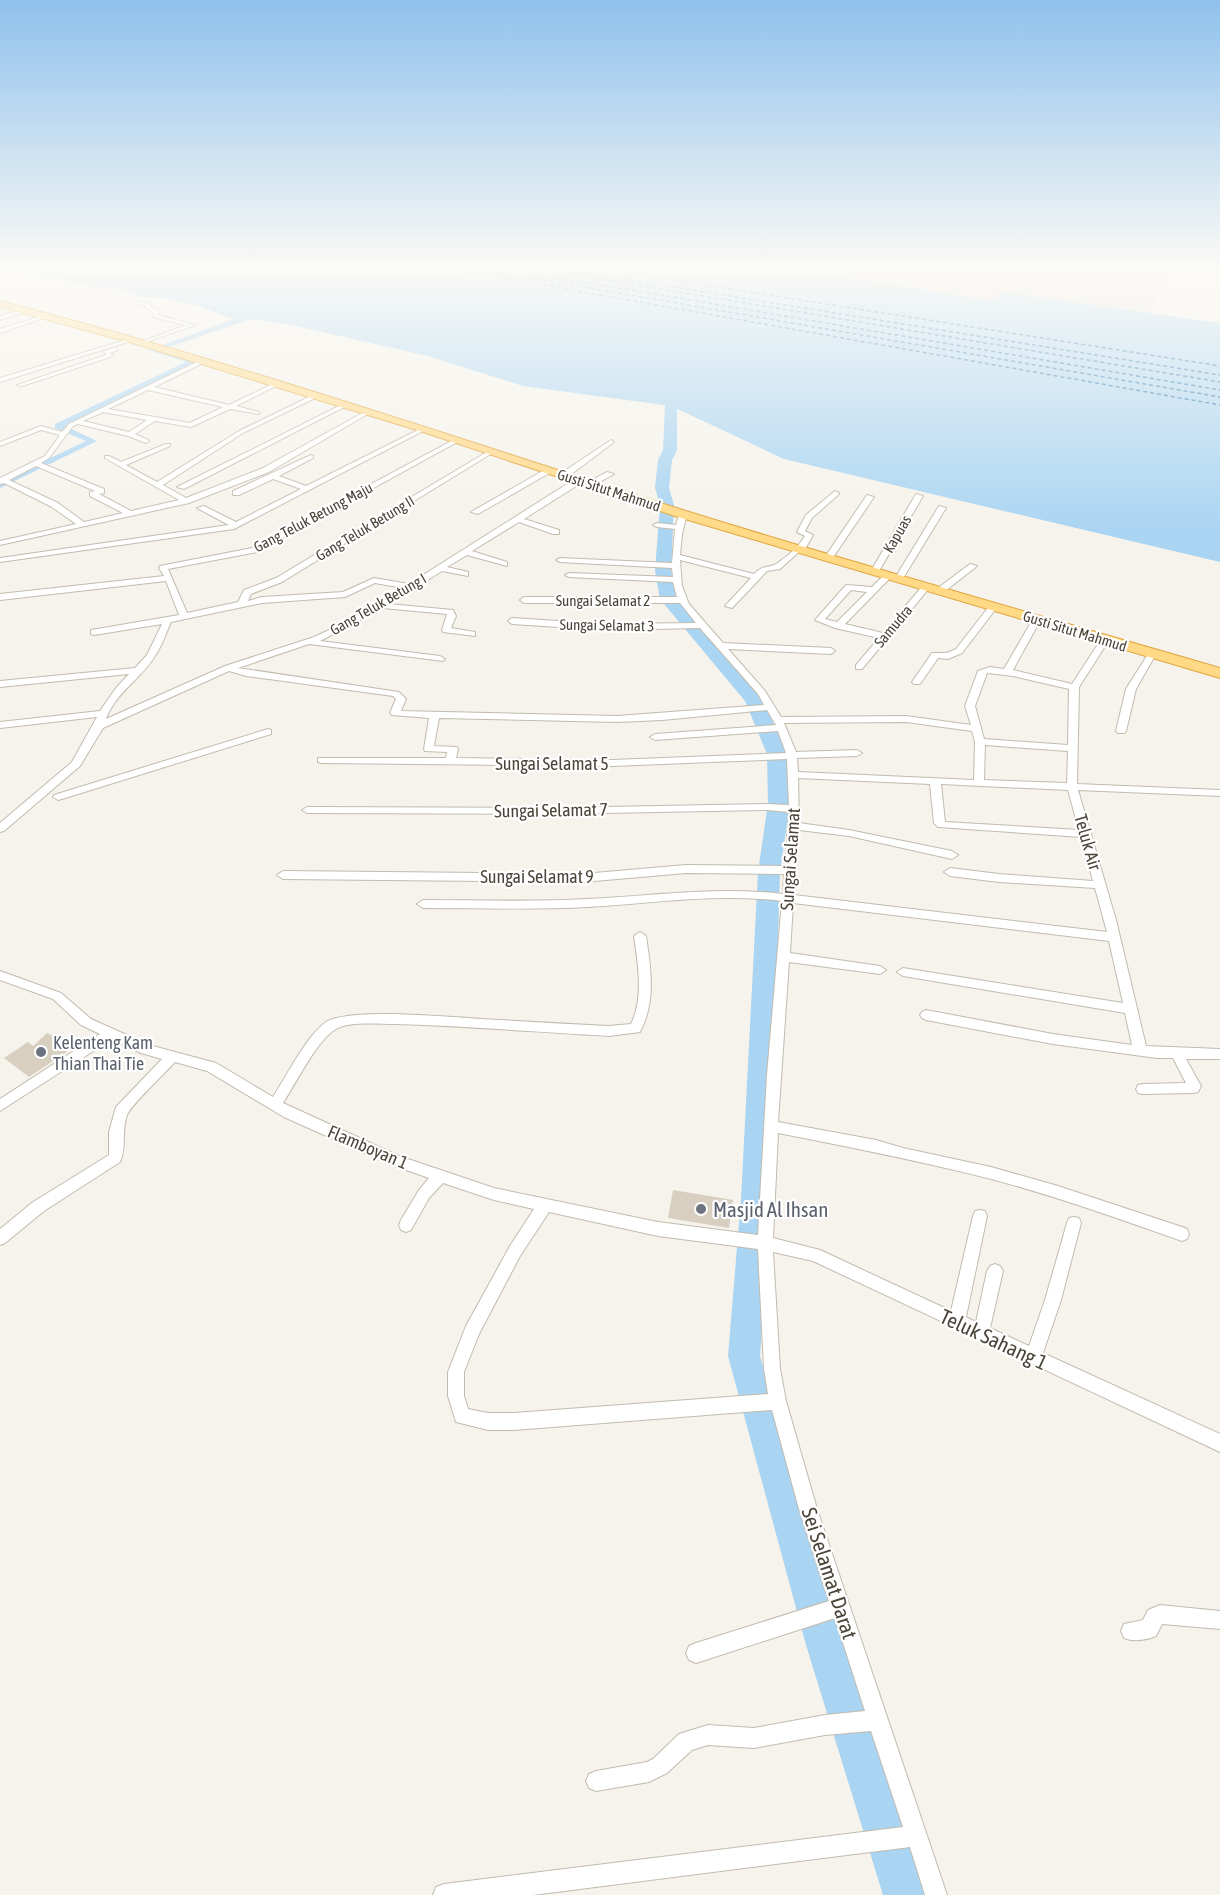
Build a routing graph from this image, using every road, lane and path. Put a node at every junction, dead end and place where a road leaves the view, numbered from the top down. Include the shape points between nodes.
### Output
1 (84, 357) edge
2 (104, 357) edge
3 (187, 357) edge
4 (201, 362) junction
5 (0, 380) edge
6 (278, 384) junction
7 (20, 385) dead end
8 (148, 388) junction
9 (315, 396) junction
10 (345, 405) junction
11 (231, 406) junction
12 (100, 410) junction
13 (368, 412) junction
14 (257, 413) dead end
15 (153, 419) junction
16 (74, 423) junction
17 (424, 429) junction
18 (63, 433) junction
19 (130, 434) junction
20 (457, 440) junction
21 (146, 441) dead end
22 (611, 442) dead end
23 (0, 444) edge
24 (168, 445) dead end
25 (492, 452) junction
26 (107, 457) dead end
27 (310, 457) dead end
28 (121, 464) junction
29 (40, 465) junction
30 (549, 471) junction
31 (609, 474) dead end
32 (273, 476) junction
33 (563, 476) junction
34 (1, 481) edge
35 (584, 482) junction
36 (157, 485) junction
37 (182, 487) dead end
38 (308, 489) junction
39 (236, 493) dead end
40 (835, 493) dead end
41 (919, 496) dead end
42 (870, 497) dead end
43 (186, 501) junction
44 (201, 508) dead end
45 (942, 508) dead end
46 (475, 512) dead end
47 (131, 514) junction
48 (518, 519) junction
49 (671, 522) junction
50 (84, 525) junction
51 (237, 525) junction
52 (556, 532) dead end
53 (0, 543) edge
54 (800, 548) junction
55 (466, 552) junction
56 (829, 557) junction
57 (0, 560) edge
58 (560, 560) dead end
59 (675, 563) junction
60 (504, 564) dead end
61 (973, 566) dead end
62 (440, 568) junction
63 (465, 574) dead end
64 (888, 574) junction
65 (569, 575) dead end
66 (755, 577) junction
67 (169, 578) junction
68 (674, 579) junction
69 (410, 587) junction
70 (934, 588) junction
71 (873, 590) junction
72 (0, 597) edge
73 (524, 600) dead end
74 (678, 600) junction
75 (242, 604) junction
76 (382, 605) junction
77 (729, 606) dead end
78 (994, 606) junction
79 (184, 616) junction
80 (1037, 619) junction
81 (168, 620) junction
82 (512, 621) dead end
83 (699, 625) junction
84 (838, 626) junction
85 (94, 632) dead end
86 (472, 634) dead end
87 (883, 636) junction
88 (1105, 640) junction
89 (307, 642) junction
90 (720, 646) junction
91 (831, 651) dead end
92 (1152, 654) junction
93 (440, 659) dead end
94 (859, 667) dead end
95 (228, 668) junction
96 (139, 670) junction
97 (1007, 672) junction
98 (1220, 673) edge
99 (917, 682) dead end
100 (0, 684) edge
101 (1074, 687) junction
102 (766, 707) junction
103 (103, 714) junction
104 (434, 716) junction
105 (0, 725) edge
106 (778, 725) junction
107 (99, 726) junction
108 (976, 729) junction
109 (1121, 731) dead end
110 (267, 732) dead end
111 (655, 737) dead end
112 (980, 742) junction
113 (1072, 748) junction
114 (857, 753) dead end
115 (786, 756) junction
116 (322, 760) dead end
117 (450, 762) junction
118 (792, 775) junction
119 (935, 780) junction
120 (979, 782) junction
121 (1072, 787) junction
122 (1220, 793) edge
123 (55, 796) junction
124 (790, 808) junction
125 (306, 810) dead end
126 (794, 826) junction
127 (0, 829) edge
128 (1084, 834) junction
129 (952, 855) dead end
130 (791, 870) junction
131 (951, 872) dead end
132 (283, 875) dead end
133 (1100, 885) junction
134 (788, 898) junction
135 (423, 904) dead end
136 (640, 936) dead end
137 (1113, 937) junction
138 (784, 957) junction
139 (880, 970) dead end
140 (903, 972) dead end
141 (1, 978) edge
142 (1130, 1010) junction
143 (926, 1015) dead end
144 (111, 1033) junction
145 (1140, 1050) junction
146 (1177, 1053) junction
147 (1220, 1053) edge
148 (172, 1057) junction
149 (1143, 1089) dead end
150 (275, 1105) junction
151 (0, 1106) edge
152 (772, 1126) junction
153 (440, 1176) junction
154 (545, 1205) junction
155 (980, 1216) dead end
156 (1074, 1223) dead end
157 (406, 1226) dead end
158 (1182, 1234) dead end
159 (0, 1238) edge
160 (765, 1243) junction
161 (995, 1271) dead end
162 (957, 1321) junction
163 (981, 1333) junction
164 (1033, 1357) junction
165 (772, 1401) junction
166 (1220, 1443) edge
167 (834, 1608) junction
168 (1220, 1620) edge
169 (1131, 1631) dead end
170 (696, 1653) dead end
171 (870, 1720) junction
172 (596, 1781) dead end
173 (905, 1838) junction
174 (444, 1895) edge
175 (936, 1895) edge

1 - 5 street
2 - 7 street
3 - 4 highway, Gusti Situt Mahmud
4 - 6 highway, Gusti Situt Mahmud
4 - 8 street
6 - 9 highway, Gusti Situt Mahmud
6 - 11 street
8 - 11 street
8 - 12 street
9 - 10 highway, Gusti Situt Mahmud
9 - 36 street via 241,432
10 - 13 highway, Gusti Situt Mahmud
10 - 37 street
11 - 14 street
11 - 15 street via 191,425
12 - 15 street
12 - 16 street
13 - 17 highway, Gusti Situt Mahmud
13 - 43 street via 266,470
15 - 19 street
16 - 18 street
16 - 19 street
17 - 20 highway, Gusti Situt Mahmud
17 - 38 street
18 - 23 street via 41,428
18 - 29 street
19 - 21 street
20 - 25 highway, Gusti Situt Mahmud
20 - 67 street, Gang Teluk Betung Maju via 255,550 165,567 162,569
22 - 33 street
24 - 28 street
25 - 30 highway, Gusti Situt Mahmud
25 - 75 street, Gang Teluk Betung II via 279,580 247,592
26 - 28 street
27 - 32 street
28 - 36 street
29 - 34 street
29 - 47 street via 101,491 93,494
30 - 33 highway, Gusti Situt Mahmud
30 - 46 street
31 - 35 street, Gang Teluk Betung I
32 - 38 street
32 - 39 street
33 - 35 highway, Gusti Situt Mahmud
34 - 50 street via 55,505
35 - 48 street, Gang Teluk Betung I
35 - 49 highway, Gusti Situt Mahmud via 648,502
36 - 43 street
38 - 51 street
40 - 54 street via 809,517 801,532 809,535
41 - 64 street, Kapuas
42 - 56 street
43 - 47 street
44 - 51 street
45 - 64 street
47 - 50 street
48 - 52 street
48 - 55 street, Gang Teluk Betung I
49 - 54 highway, Gusti Situt Mahmud
49 - 59 street, Sungai Selamat
50 - 53 street
51 - 57 street
54 - 56 highway, Gusti Situt Mahmud
54 - 66 street via 777,567 765,568
55 - 60 street
55 - 62 street, Gang Teluk Betung I
56 - 64 highway, Gusti Situt Mahmud
58 - 59 street
59 - 66 street
59 - 68 street, Sungai Selamat
61 - 70 street, Samudra
62 - 63 street
62 - 69 street, Gang Teluk Betung I
64 - 70 highway, Gusti Situt Mahmud
64 - 71 street
65 - 68 street
66 - 77 street
67 - 72 street
67 - 79 street
68 - 74 street, Sungai Selamat
69 - 75 street via 374,580 345,594
69 - 76 street, Gang Teluk Betung I
70 - 78 highway, Gusti Situt Mahmud
70 - 87 street, Samudra
71 - 84 street
71 - 84 street via 849,587 819,619
73 - 74 street, Sungai Selamat 2
74 - 83 street, Sungai Selamat
75 - 79 street
76 - 86 street via 450,612 446,630
76 - 89 street, Gang Teluk Betung I
78 - 80 highway, Gusti Situt Mahmud
78 - 99 street via 959,651 934,656
79 - 81 street
80 - 88 highway, Gusti Situt Mahmud
80 - 97 street
81 - 85 street
81 - 96 street via 151,656
82 - 83 street, Sungai Selamat 3 via 605,627
83 - 90 street, Sungai Selamat
84 - 87 street
87 - 94 street, Samudra
88 - 92 highway, Gusti Situt Mahmud
88 - 101 street
89 - 93 street
89 - 95 street, Gang Teluk Betung I
90 - 91 street
90 - 102 street, Sungai Selamat via 762,693
92 - 98 highway, Gusti Situt Mahmud
92 - 109 street via 1131,689
95 - 104 street via 396,694 401,699 396,714
95 - 107 street, Gang Teluk Betung I
96 - 100 street
96 - 103 street
97 - 101 street
97 - 108 street via 983,671 970,706
101 - 113 street, Teluk Air
102 - 104 street via 662,717
102 - 106 street, Sungai Selamat
103 - 105 street
103 - 107 street
104 - 117 street via 429,749 453,749
106 - 108 street via 906,719
106 - 111 street
106 - 115 street, Sungai Selamat
107 - 123 street
108 - 112 street
110 - 123 street
112 - 113 street
112 - 120 street
113 - 121 street, Teluk Air
114 - 115 street, Sungai Selamat 5
115 - 117 street, Sungai Selamat 5 via 612,763
115 - 118 street, Sungai Selamat
116 - 117 street, Sungai Selamat 5
118 - 119 street
118 - 124 street, Sungai Selamat
119 - 120 street
119 - 128 street via 942,825
120 - 121 street
121 - 122 street
121 - 128 street, Teluk Air
123 - 127 street
124 - 125 street, Sungai Selamat 7 via 552,812
124 - 126 street, Sungai Selamat
126 - 129 street via 849,833
126 - 130 street, Sungai Selamat
128 - 133 street, Teluk Air
130 - 132 street, Sungai Selamat 9 via 686,869 583,878
130 - 134 street, Sungai Selamat
131 - 133 street
133 - 137 street, Teluk Air
134 - 135 street via 754,894 587,903
134 - 137 street
134 - 138 street, Sungai Selamat
136 - 150 street via 643,1012 635,1029 387,1019 339,1022 316,1040
137 - 142 street, Teluk Air
138 - 139 street
138 - 152 street, Sungai Selamat
140 - 142 street
141 - 144 street, Flamboyan 1 via 57,996 86,1022
142 - 145 street, Teluk Air
143 - 145 street via 1053,1039
144 - 148 street, Flamboyan 1
144 - 151 street
145 - 146 street
146 - 147 street
146 - 149 street via 1193,1088
148 - 150 street, Flamboyan 1 via 211,1067
148 - 159 street via 121,1111 115,1158 52,1197
150 - 153 street, Flamboyan 1 via 394,1160
152 - 158 street via 991,1173
152 - 160 street, Sungai Selamat
153 - 154 street, Flamboyan 1
153 - 157 street via 424,1194
154 - 160 street, Flamboyan 1 via 658,1229
154 - 165 street via 472,1331 456,1372 456,1396 462,1416 476,1421 502,1421 736,1407
155 - 162 street
156 - 164 street
160 - 162 street, Teluk Sahang 1 via 815,1255
160 - 165 street, Sei Selamat Darat
161 - 163 street
162 - 163 street, Teluk Sahang 1
163 - 164 street, Teluk Sahang 1
164 - 166 street, Teluk Sahang 1
165 - 167 street, Sei Selamat Darat via 808,1509
167 - 170 street
167 - 171 street, Sei Selamat Darat
168 - 169 street via 1160,1614 1149,1629
171 - 172 street via 754,1738 708,1735 686,1741 649,1772
171 - 173 street, Sei Selamat Darat
173 - 174 street
173 - 175 street, Sei Selamat Darat

